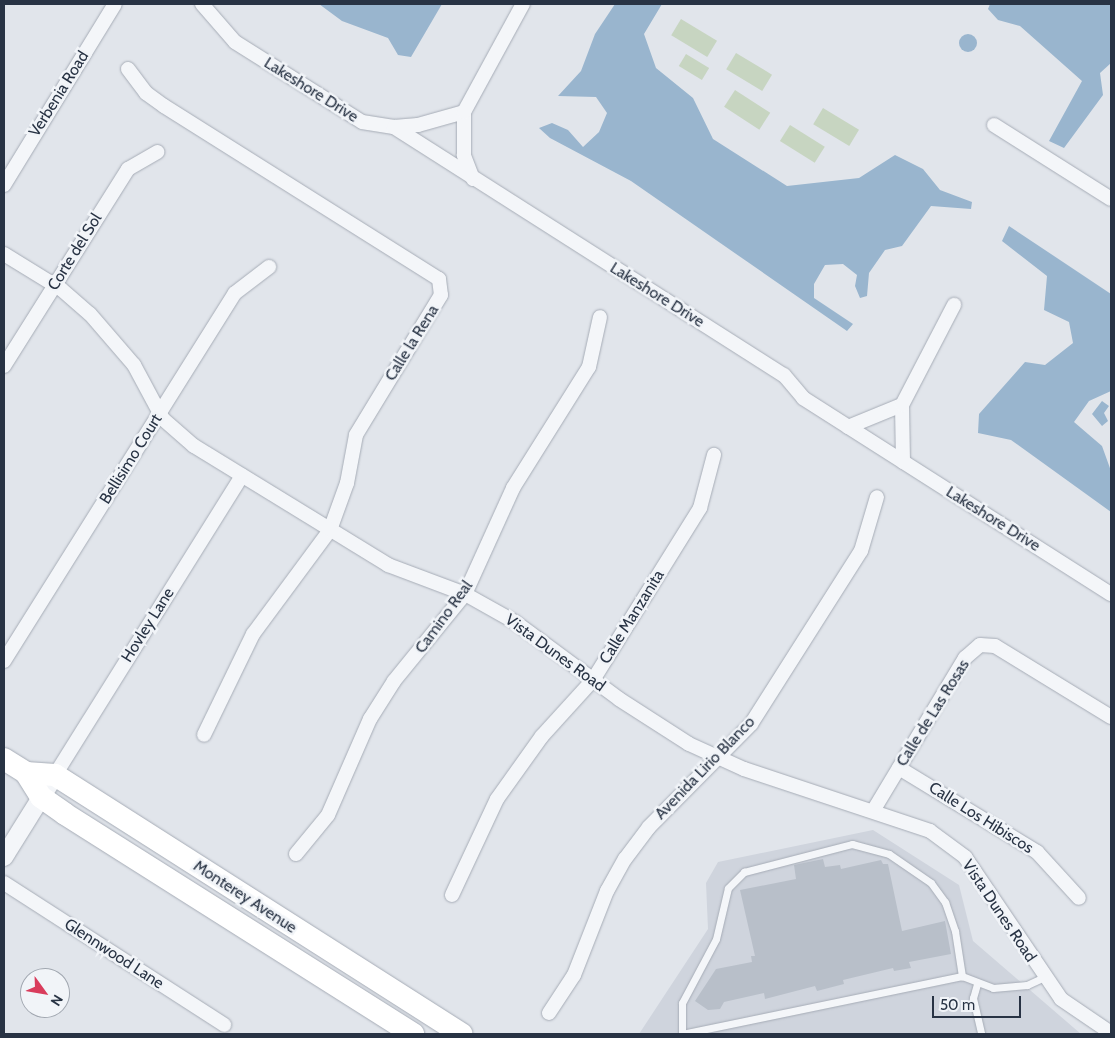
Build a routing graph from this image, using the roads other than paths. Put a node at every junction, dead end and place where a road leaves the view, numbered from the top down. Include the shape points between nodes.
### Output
1 (115, 4) edge
2 (202, 4) edge
3 (523, 4) edge
4 (128, 69) dead end
5 (464, 112) junction
6 (994, 125) dead end
7 (394, 127) junction
8 (158, 152) dead end
9 (473, 179) junction
10 (4, 185) edge
11 (1111, 199) edge
12 (4, 254) edge
13 (269, 267) dead end
14 (54, 285) junction
15 (954, 305) dead end
16 (600, 317) dead end
17 (4, 366) edge
18 (902, 405) junction
19 (159, 413) junction
20 (848, 427) junction
21 (714, 456) dead end
22 (902, 462) junction
23 (242, 476) junction
24 (877, 497) dead end
25 (330, 530) junction
26 (465, 594) junction
27 (1111, 594) edge
28 (4, 661) edge
29 (593, 680) junction
30 (1111, 717) edge
31 (204, 735) dead end
32 (719, 758) junction
33 (4, 759) edge
34 (898, 768) junction
35 (26, 773) junction
36 (55, 775) junction
37 (41, 798) junction
38 (873, 811) junction
39 (296, 854) dead end
40 (4, 857) edge
41 (4, 883) edge
42 (452, 895) dead end
43 (1078, 898) dead end
44 (962, 976) junction
45 (1044, 977) junction
46 (976, 984) junction
47 (414, 1005) junction
48 (549, 1012) dead end
49 (224, 1025) dead end
50 (402, 1031) edge
51 (1111, 1033) edge
52 (461, 1034) edge
53 (682, 1034) edge
54 (981, 1034) edge

1 - 10 street, Verbenia Road
2 - 7 street, Lakeshore Drive via 235,42 362,122
3 - 5 street
4 - 25 street, Calle la Rena via 146,93 164,106 439,279 441,295 356,435 347,483
5 - 7 street via 418,125
5 - 9 street via 464,155
6 - 11 street
7 - 9 street, Lakeshore Drive
8 - 14 street, Corte del Sol via 128,169
9 - 20 street, Lakeshore Drive via 784,375 802,398
12 - 14 street, Vista Dunes Road
13 - 19 street, Bellisimo Court via 235,292
14 - 17 street, Corte del Sol
14 - 19 street, Vista Dunes Road via 90,314 118,344
15 - 18 street
16 - 26 street, Camino Real via 589,367 512,488
18 - 20 street
18 - 22 street
19 - 23 street, Vista Dunes Road via 175,434
19 - 28 street, Bellisimo Court
20 - 22 street, Lakeshore Drive
21 - 29 street, Calle Manzanita via 700,508
22 - 27 street, Lakeshore Drive
23 - 25 street, Vista Dunes Road
23 - 36 street, Hovley Lane
24 - 32 street, Avenida Lirio Blanco via 861,551 751,724
25 - 26 street, Vista Dunes Road via 388,564
25 - 31 street, Calle la Rena via 253,634
26 - 29 street, Vista Dunes Road via 514,622
26 - 39 street, Camino Real via 394,681 370,719 328,815
29 - 32 street, Vista Dunes Road via 656,725
29 - 42 street, Calle Manzanita via 518,767 497,799
30 - 34 street, Calle de Las Rosas via 995,646 980,645 965,658
32 - 38 street, Vista Dunes Road
32 - 48 street, Avenida Lirio Blanco via 649,827 625,859 607,891 574,975
33 - 35 main road, Monterey Avenue
34 - 38 street, Calle de Las Rosas
34 - 43 street, Calle Los Hibiscos via 1038,852
35 - 36 main road, Monterey Avenue
35 - 37 main road, Monterey Avenue
36 - 37 street
36 - 47 main road, Monterey Avenue
37 - 40 street
37 - 50 main road, Monterey Avenue
38 - 45 street, Vista Dunes Road via 930,830 965,858
41 - 49 street, Glennwood Lane
44 - 46 lane
44 - 53 lane
44 - 53 lane via 955,931 945,902 931,883 889,854 852,844 744,872 728,888 716,939 682,1003
45 - 46 lane via 1009,988
45 - 51 street, Vista Dunes Road via 1061,999
46 - 54 lane via 972,998
47 - 50 street
47 - 52 main road, Monterey Avenue

